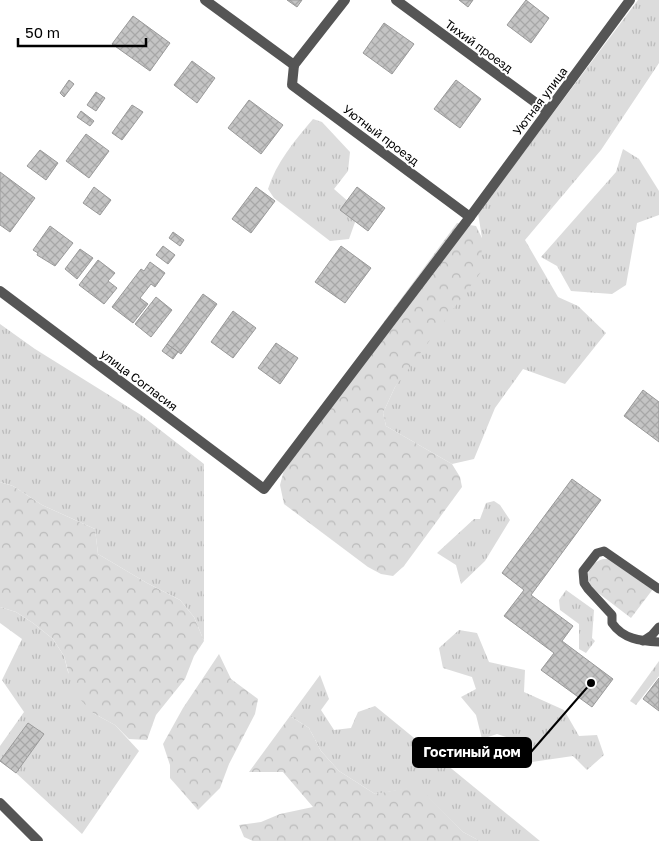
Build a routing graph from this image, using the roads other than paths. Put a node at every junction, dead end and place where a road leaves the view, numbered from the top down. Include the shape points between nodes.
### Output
1 (205, 0) edge
2 (345, 0) edge
3 (396, 0) edge
4 (630, 0) edge
5 (294, 65) junction
6 (547, 111) junction
7 (470, 217) junction
8 (0, 291) edge
9 (264, 489) joint
10 (659, 589) edge
11 (659, 627) edge
12 (643, 641) junction
13 (659, 642) edge
14 (0, 803) edge
15 (38, 841) edge

1 - 5 street
2 - 5 street
3 - 6 street, Тихий проезд
4 - 6 street, Уютная улица
5 - 7 street, Уютный проезд via 292,84
6 - 7 street, Уютная улица
7 - 9 street, Уютная улица
8 - 9 street, улица Согласия
10 - 12 lane via 604,551 598,553 583,571 584,583 612,615 616,630
11 - 12 lane
12 - 13 lane
14 - 15 street

